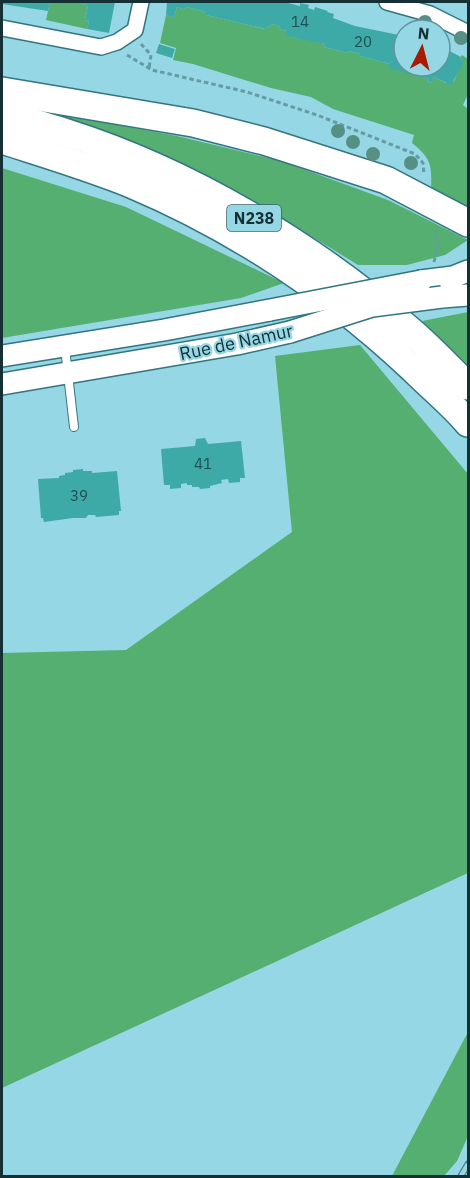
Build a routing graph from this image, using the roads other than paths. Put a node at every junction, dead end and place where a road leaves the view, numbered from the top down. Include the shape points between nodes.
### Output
1 (141, 2) edge
2 (387, 2) edge
3 (2, 28) edge
4 (468, 33) edge
5 (2, 91) edge
6 (2, 114) edge
7 (2, 140) edge
8 (468, 223) edge
9 (468, 271) edge
10 (468, 295) edge
11 (65, 347) junction
12 (2, 356) edge
13 (68, 374) junction
14 (2, 384) edge
15 (468, 387) edge
16 (468, 423) edge
17 (74, 427) dead end

1 - 3 street via 135,30 101,47
2 - 4 street via 430,14
5 - 8 highway via 193,123 264,141 386,180
6 - 15 highway, N238 via 68,133 138,160 262,223 319,259 406,326
7 - 16 highway, N238 via 132,185 281,264 375,333
9 - 11 main road, Rue de Namur, bridge via 453,277
10 - 13 main road, Rue de Namur, bridge via 372,306 291,332
11 - 12 main road, Rue de Namur
11 - 13 lane
13 - 14 main road, Rue de Namur
13 - 17 lane

